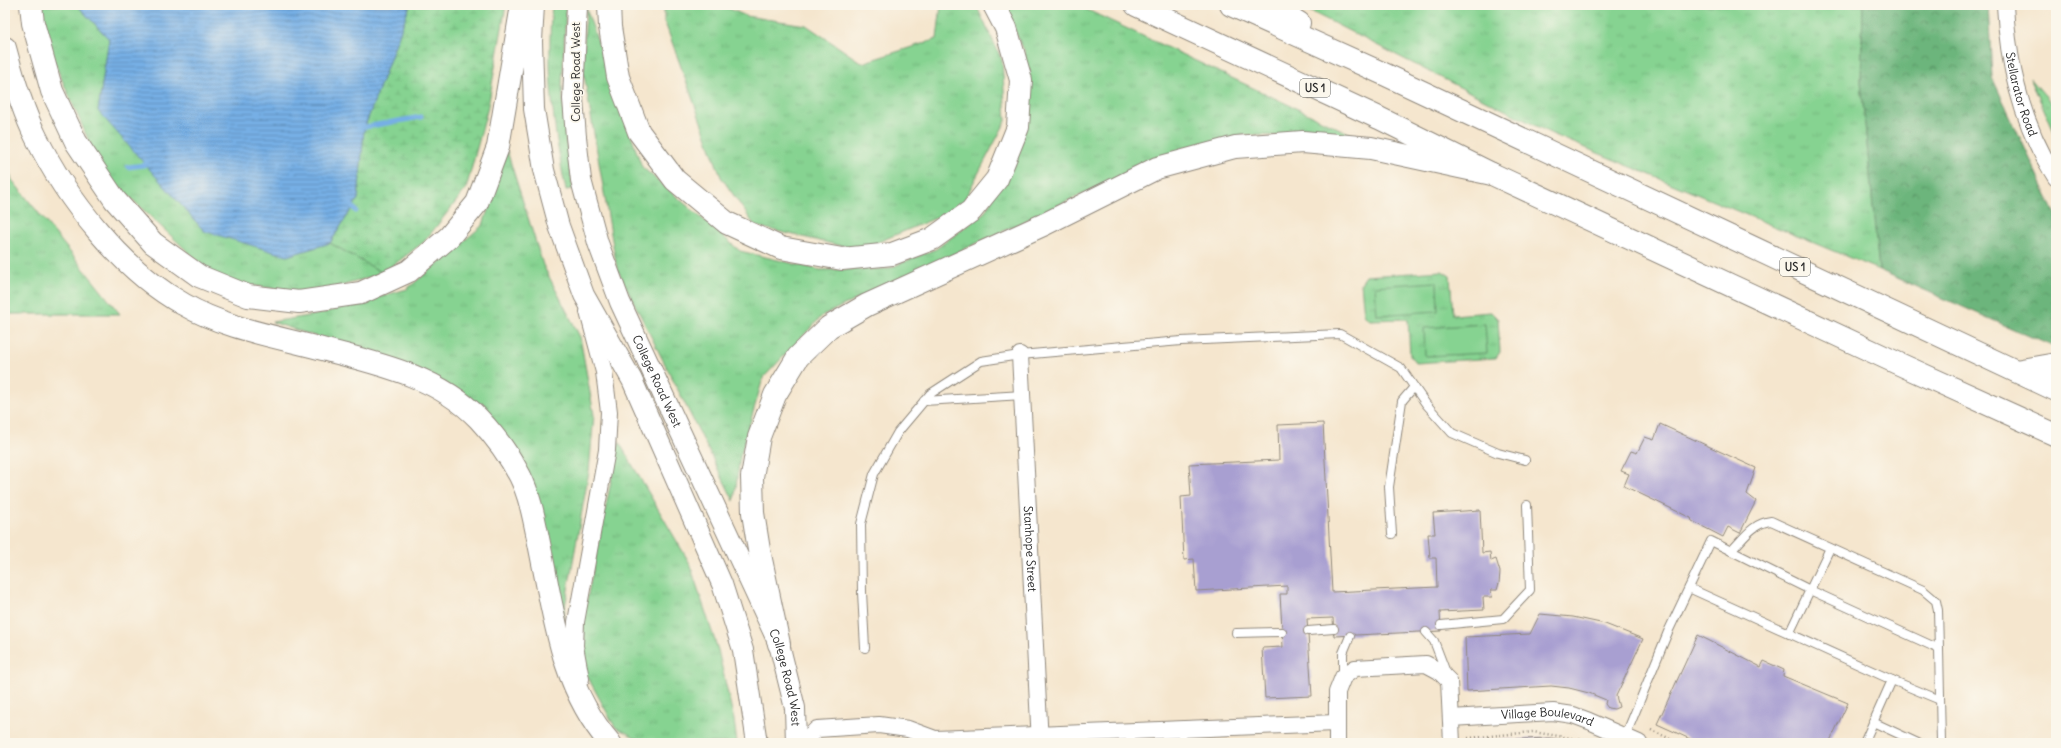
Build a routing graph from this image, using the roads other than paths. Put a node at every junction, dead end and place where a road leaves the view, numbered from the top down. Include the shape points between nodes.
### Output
1 (31, 5) edge
2 (522, 5) edge
3 (534, 5) edge
4 (577, 5) edge
5 (609, 5) edge
6 (994, 5) edge
7 (1136, 5) edge
8 (1231, 5) edge
9 (1270, 5) edge
10 (2005, 5) edge
11 (5, 48) edge
12 (1384, 74) junction
13 (1492, 174) junction
14 (2056, 178) edge
15 (584, 295) junction
16 (1020, 355) junction
17 (2056, 364) edge
18 (2016, 371) junction
19 (1414, 387) junction
20 (2056, 390) edge
21 (1023, 395) junction
22 (924, 401) junction
23 (2056, 435) edge
24 (1526, 460) dead end
25 (1527, 505) dead end
26 (1392, 534) dead end
27 (1830, 548) junction
28 (1731, 551) junction
29 (1689, 588) junction
30 (1810, 590) junction
31 (1441, 625) dead end
32 (1329, 630) dead end
33 (1308, 631) dead end
34 (1282, 632) dead end
35 (1426, 632) dead end
36 (1236, 634) dead end
37 (1789, 634) junction
38 (1350, 636) dead end
39 (779, 644) junction
40 (865, 648) dead end
41 (1939, 649) junction
42 (1343, 677) junction
43 (1892, 680) junction
44 (1449, 681) junction
45 (1940, 700) junction
46 (1451, 718) junction
47 (1874, 722) junction
48 (1336, 723) junction
49 (609, 739) edge
50 (1039, 739) edge
51 (1632, 740) edge
52 (931, 741) edge
53 (1452, 742) edge
54 (757, 743) edge
55 (796, 743) edge
56 (803, 743) edge
57 (1338, 743) edge
58 (1864, 743) edge
59 (1918, 743) edge
60 (1941, 743) edge

1 - 2 highway via 33,23 52,91 76,142 115,200 148,237 206,279 248,296 299,302 361,293 408,271 449,237 477,203 498,147
3 - 15 street, College Road West via 534,109 544,170 559,226
4 - 39 street, College Road West via 573,76 576,137 581,180 598,242 620,302
5 - 6 highway via 618,77 631,112 639,132 675,180 727,223 781,248 842,259 892,254 932,239 971,211 997,179 1018,127 1021,80 1006,28
7 - 13 highway, US 1 via 1379,118
8 - 12 highway, US 1
9 - 12 highway
10 - 14 street, Stellarator Road via 2009,52 2022,110 2031,134
11 - 49 highway via 14,81 36,136 61,181 92,224 134,269 182,304 222,322 379,364 416,377 447,393 477,417 492,434 521,477 533,512 559,641 575,689
12 - 18 highway, US 1
13 - 23 highway, US 1
13 - 39 highway via 1371,148 1303,142 1235,148 1157,168 1045,224 867,305 829,327 798,357 775,395 759,437 752,477 753,513
15 - 49 street via 604,372 609,412 607,450 576,622 575,646 583,688
15 - 54 street, College Road West via 632,380 722,584 743,650
16 - 19 lane via 1182,340 1340,334 1401,368
16 - 21 street, Stanhope Street
16 - 22 lane via 981,361 930,394
17 - 18 highway
18 - 20 highway, US 1
19 - 24 lane via 1452,433 1498,453
19 - 26 lane via 1402,401 1389,487
21 - 22 lane
21 - 50 street, Stanhope Street
22 - 40 lane via 898,432 874,474 861,524
25 - 31 lane via 1530,590 1502,619
27 - 28 lane via 1771,521 1760,522
27 - 30 lane
27 - 41 lane via 1932,596 1938,610
28 - 29 lane via 1711,541
28 - 30 lane
29 - 37 lane
29 - 51 lane via 1668,632
30 - 37 lane
30 - 41 lane
32 - 33 lane
34 - 36 lane
35 - 44 lane via 1434,641
37 - 43 lane
38 - 42 lane via 1343,653
39 - 55 street, College Road West via 795,708
41 - 45 lane
42 - 44 street via 1355,668 1426,664 1439,671
42 - 48 street via 1336,692
43 - 45 lane
43 - 47 lane
44 - 46 street
45 - 60 lane
46 - 51 street, Village Boulevard via 1553,712 1584,719
46 - 53 street
47 - 58 lane
47 - 59 lane
48 - 50 street
48 - 57 street
50 - 52 street
52 - 56 street via 908,729 879,725 817,729

